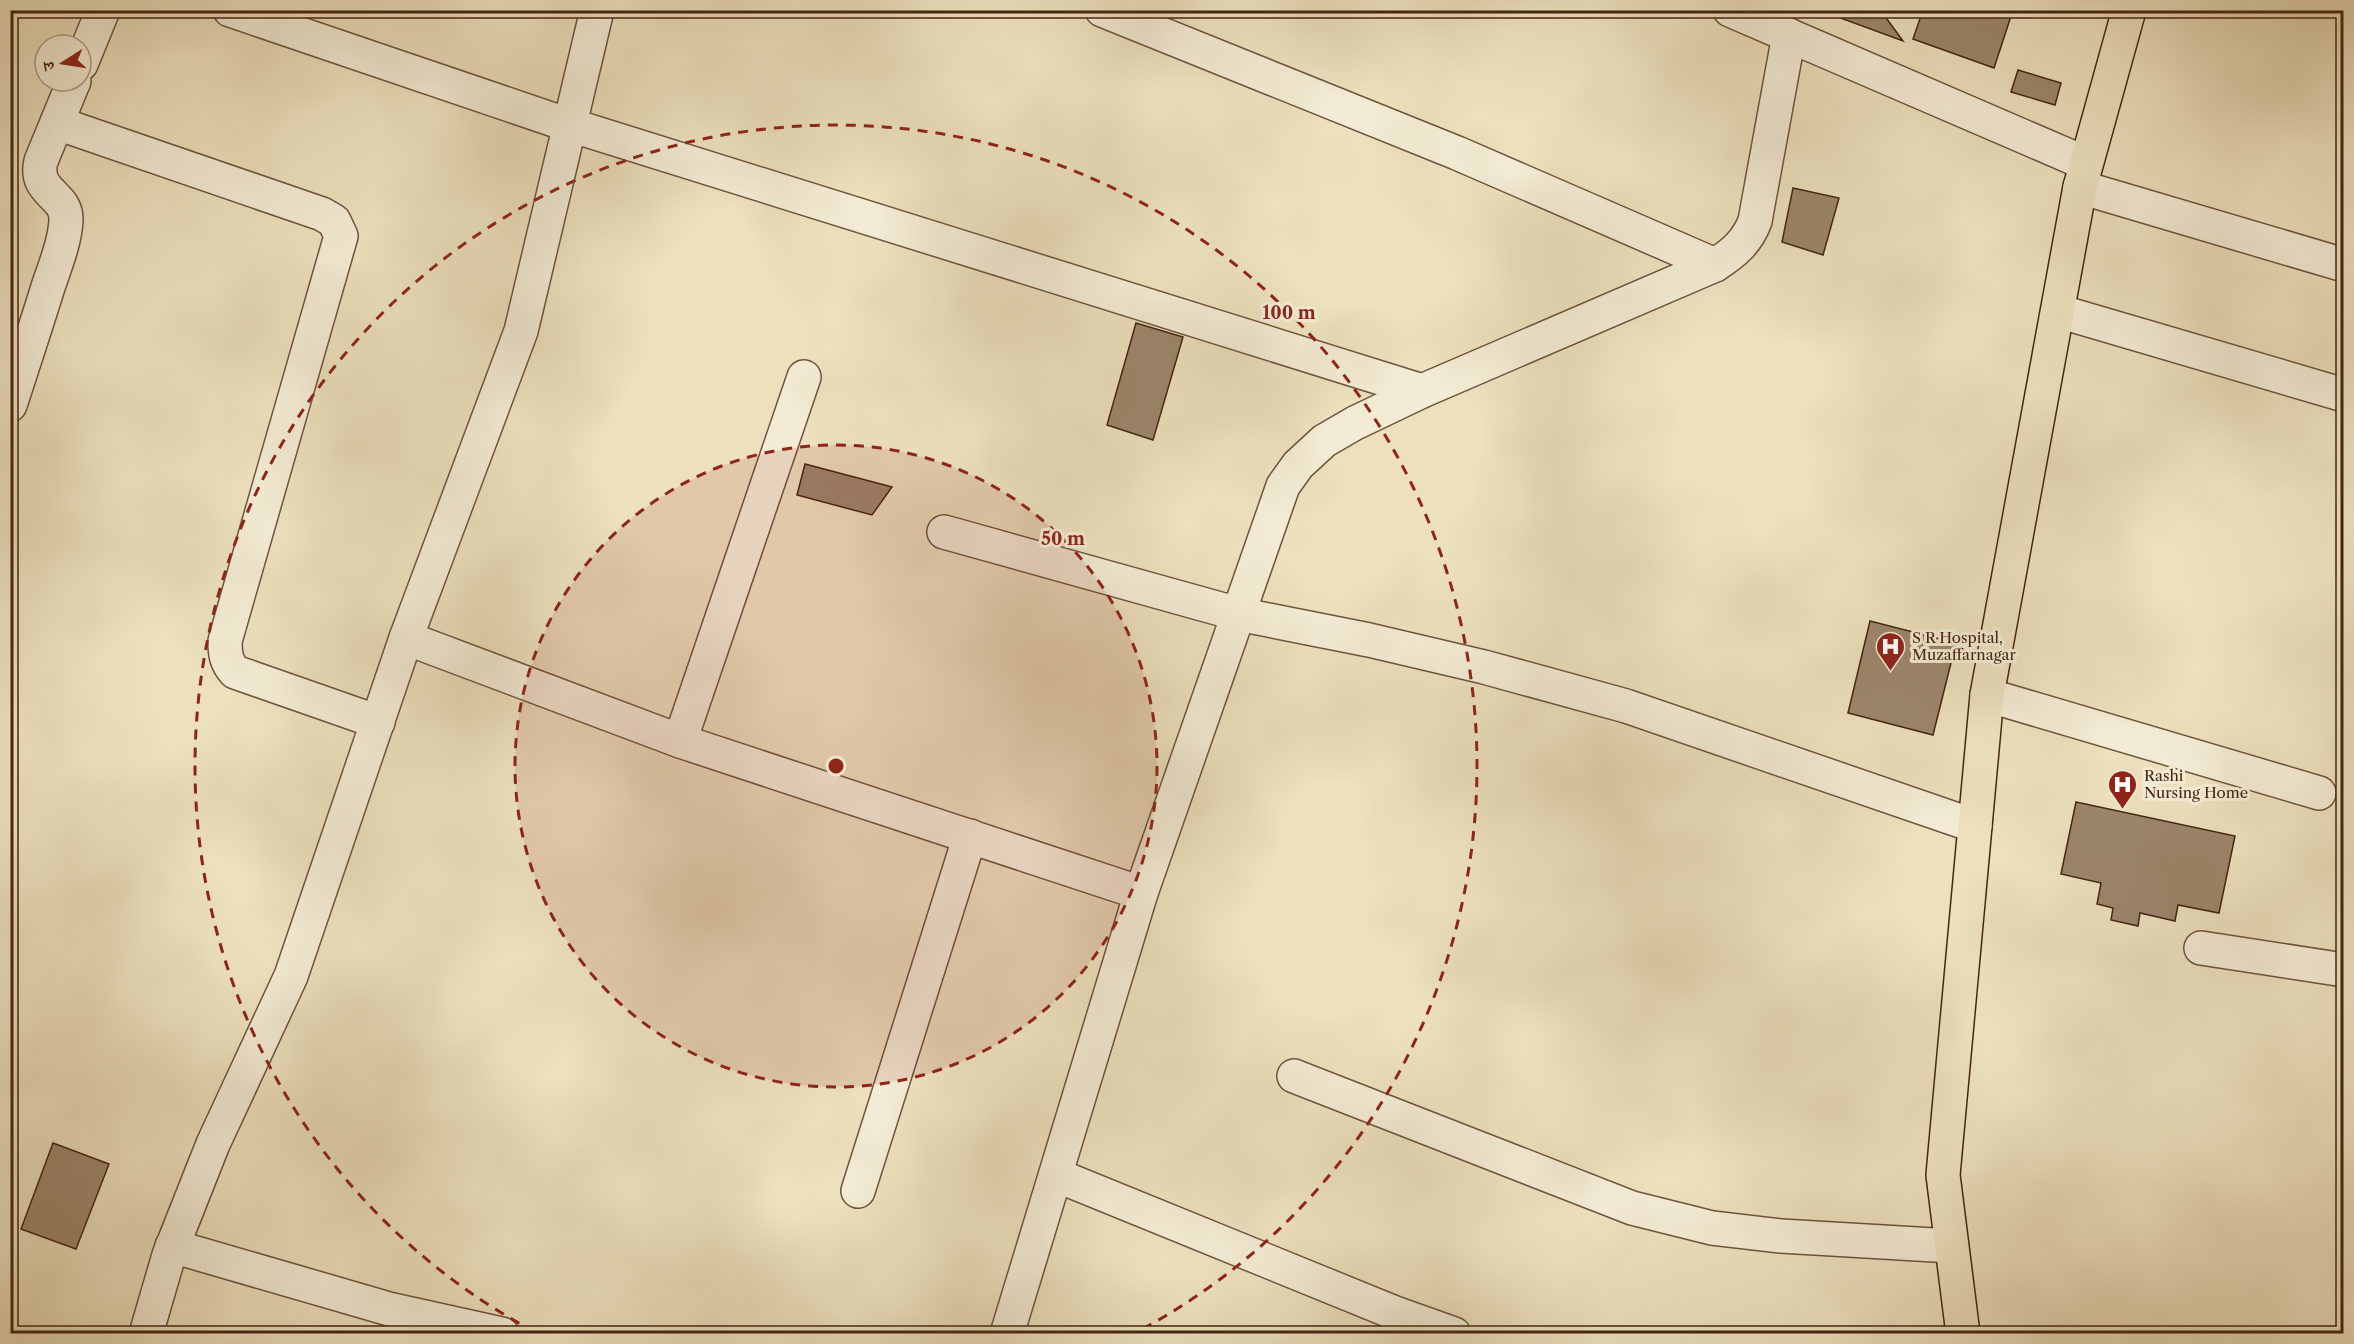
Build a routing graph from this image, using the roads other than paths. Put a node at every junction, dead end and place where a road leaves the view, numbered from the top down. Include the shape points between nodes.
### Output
1 (103, 10) edge
2 (230, 10) edge
3 (597, 10) edge
4 (1102, 10) edge
5 (1730, 10) edge
6 (2129, 10) edge
7 (93, 35) edge
8 (1789, 35) junction
9 (69, 93) edge
10 (57, 123) junction
11 (571, 125) junction
12 (2083, 175) junction
13 (1715, 265) junction
14 (2343, 265) edge
15 (2058, 311) junction
16 (804, 377) dead end
17 (1422, 391) junction
18 (2343, 395) edge
19 (10, 405) edge
20 (944, 532) dead end
21 (1238, 614) junction
22 (406, 638) junction
23 (1987, 694) junction
24 (378, 722) junction
25 (680, 741) junction
26 (2319, 793) dead end
27 (1976, 826) junction
28 (970, 836) junction
29 (1141, 893) junction
30 (2201, 948) dead end
31 (2343, 970) edge
32 (1294, 1076) dead end
33 (1056, 1175) junction
34 (858, 1191) dead end
35 (1951, 1245) junction
36 (172, 1246) junction
37 (146, 1334) edge
38 (502, 1334) edge
39 (1006, 1334) edge
40 (1454, 1334) edge
41 (1963, 1334) edge

1 - 7 street
2 - 11 street
3 - 11 street
4 - 13 street via 1457,153
5 - 8 street
6 - 12 main road
8 - 12 street
8 - 13 street via 1755,221 1749,236
9 - 10 street
10 - 19 street via 41,161 39,177 63,207 66,226
10 - 24 street via 334,221 341,236 225,641 225,655 235,672
11 - 17 street
11 - 22 street via 521,331
12 - 14 street
12 - 15 main road
13 - 17 street
15 - 18 street
15 - 23 main road
16 - 25 street
17 - 21 street via 1324,441 1298,465 1283,486
20 - 21 street
21 - 27 street via 1484,667 1626,706
21 - 29 street
22 - 24 street
22 - 25 street
23 - 26 street
23 - 27 main road
24 - 36 street via 291,976 213,1144
25 - 28 street
27 - 35 main road via 1943,1175
28 - 29 street
28 - 34 street
29 - 33 street
30 - 31 street
32 - 35 street via 1632,1208 1712,1228 1782,1236
33 - 39 street
33 - 40 street
35 - 41 main road
36 - 37 street
36 - 38 street via 389,1310

